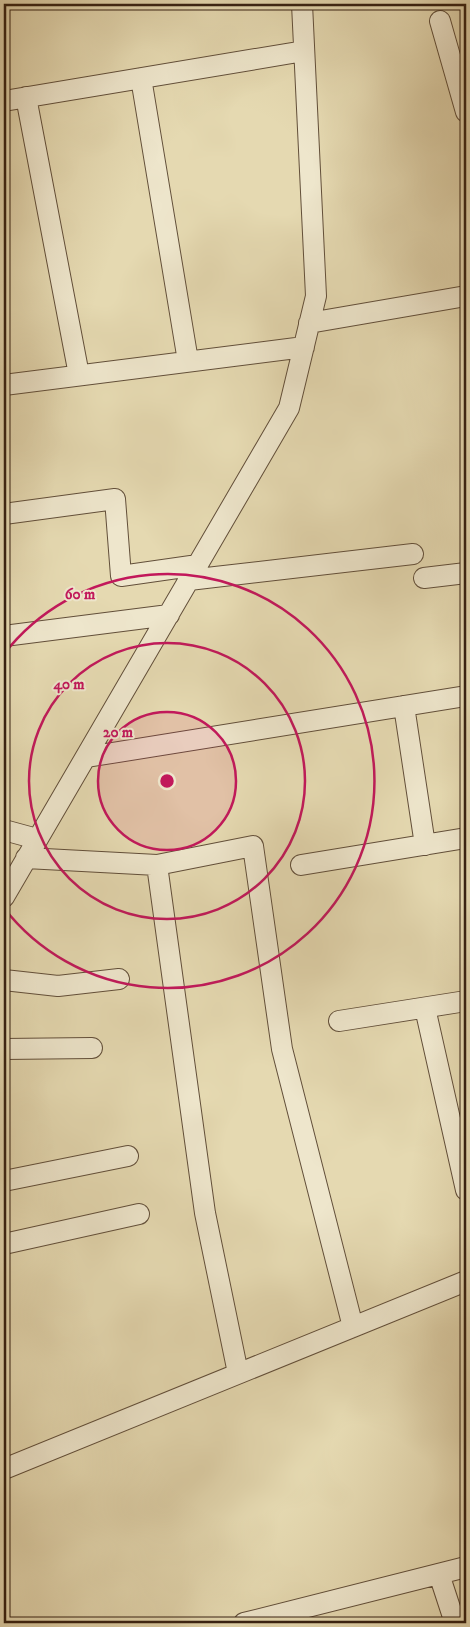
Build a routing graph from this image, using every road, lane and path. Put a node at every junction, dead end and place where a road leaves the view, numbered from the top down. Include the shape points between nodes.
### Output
1 (302, 4) edge
2 (440, 21) dead end
3 (304, 52) junction
4 (141, 78) junction
5 (26, 97) junction
6 (4, 101) edge
7 (466, 112) edge
8 (466, 296) edge
9 (309, 323) junction
10 (304, 347) junction
11 (188, 362) junction
12 (79, 375) junction
13 (4, 384) edge
14 (4, 514) edge
15 (413, 554) dead end
16 (194, 572) junction
17 (466, 573) edge
18 (424, 578) dead end
19 (169, 615) junction
20 (4, 636) edge
21 (466, 696) edge
22 (404, 706) junction
23 (87, 756) junction
24 (4, 830) edge
25 (466, 838) edge
26 (37, 839) junction
27 (425, 845) junction
28 (26, 858) junction
29 (157, 865) junction
30 (300, 865) dead end
31 (4, 897) edge
32 (119, 979) dead end
33 (4, 980) edge
34 (466, 1001) edge
35 (425, 1008) junction
36 (339, 1021) dead end
37 (92, 1048) dead end
38 (4, 1049) edge
39 (128, 1156) dead end
40 (4, 1181) edge
41 (466, 1190) edge
42 (139, 1214) dead end
43 (4, 1244) edge
44 (466, 1281) edge
45 (353, 1327) junction
46 (238, 1373) junction
47 (4, 1468) edge
48 (466, 1566) edge
49 (439, 1574) junction
50 (244, 1623) edge
51 (455, 1623) edge

1 - 3 street
2 - 7 street
3 - 4 street
3 - 9 street via 316,296
4 - 5 street
4 - 11 street
5 - 6 street
5 - 12 street
8 - 9 street
9 - 10 street
10 - 11 street
10 - 16 street via 289,408
11 - 12 street
12 - 13 street
14 - 16 street via 115,499 121,576
15 - 16 street
16 - 19 street
17 - 18 street
19 - 20 street
19 - 23 street
21 - 22 street
22 - 23 street
22 - 27 street
23 - 26 street
24 - 26 street
25 - 27 street
26 - 28 street
27 - 30 street
28 - 29 street
28 - 31 street
29 - 45 street via 253,846 282,1049
29 - 46 street via 205,1213
32 - 33 street via 58,986
34 - 35 street
35 - 36 street
35 - 41 street
37 - 38 street
39 - 40 street
42 - 43 street
44 - 45 street
45 - 46 street
46 - 47 street
48 - 49 street
49 - 50 street
49 - 51 street

